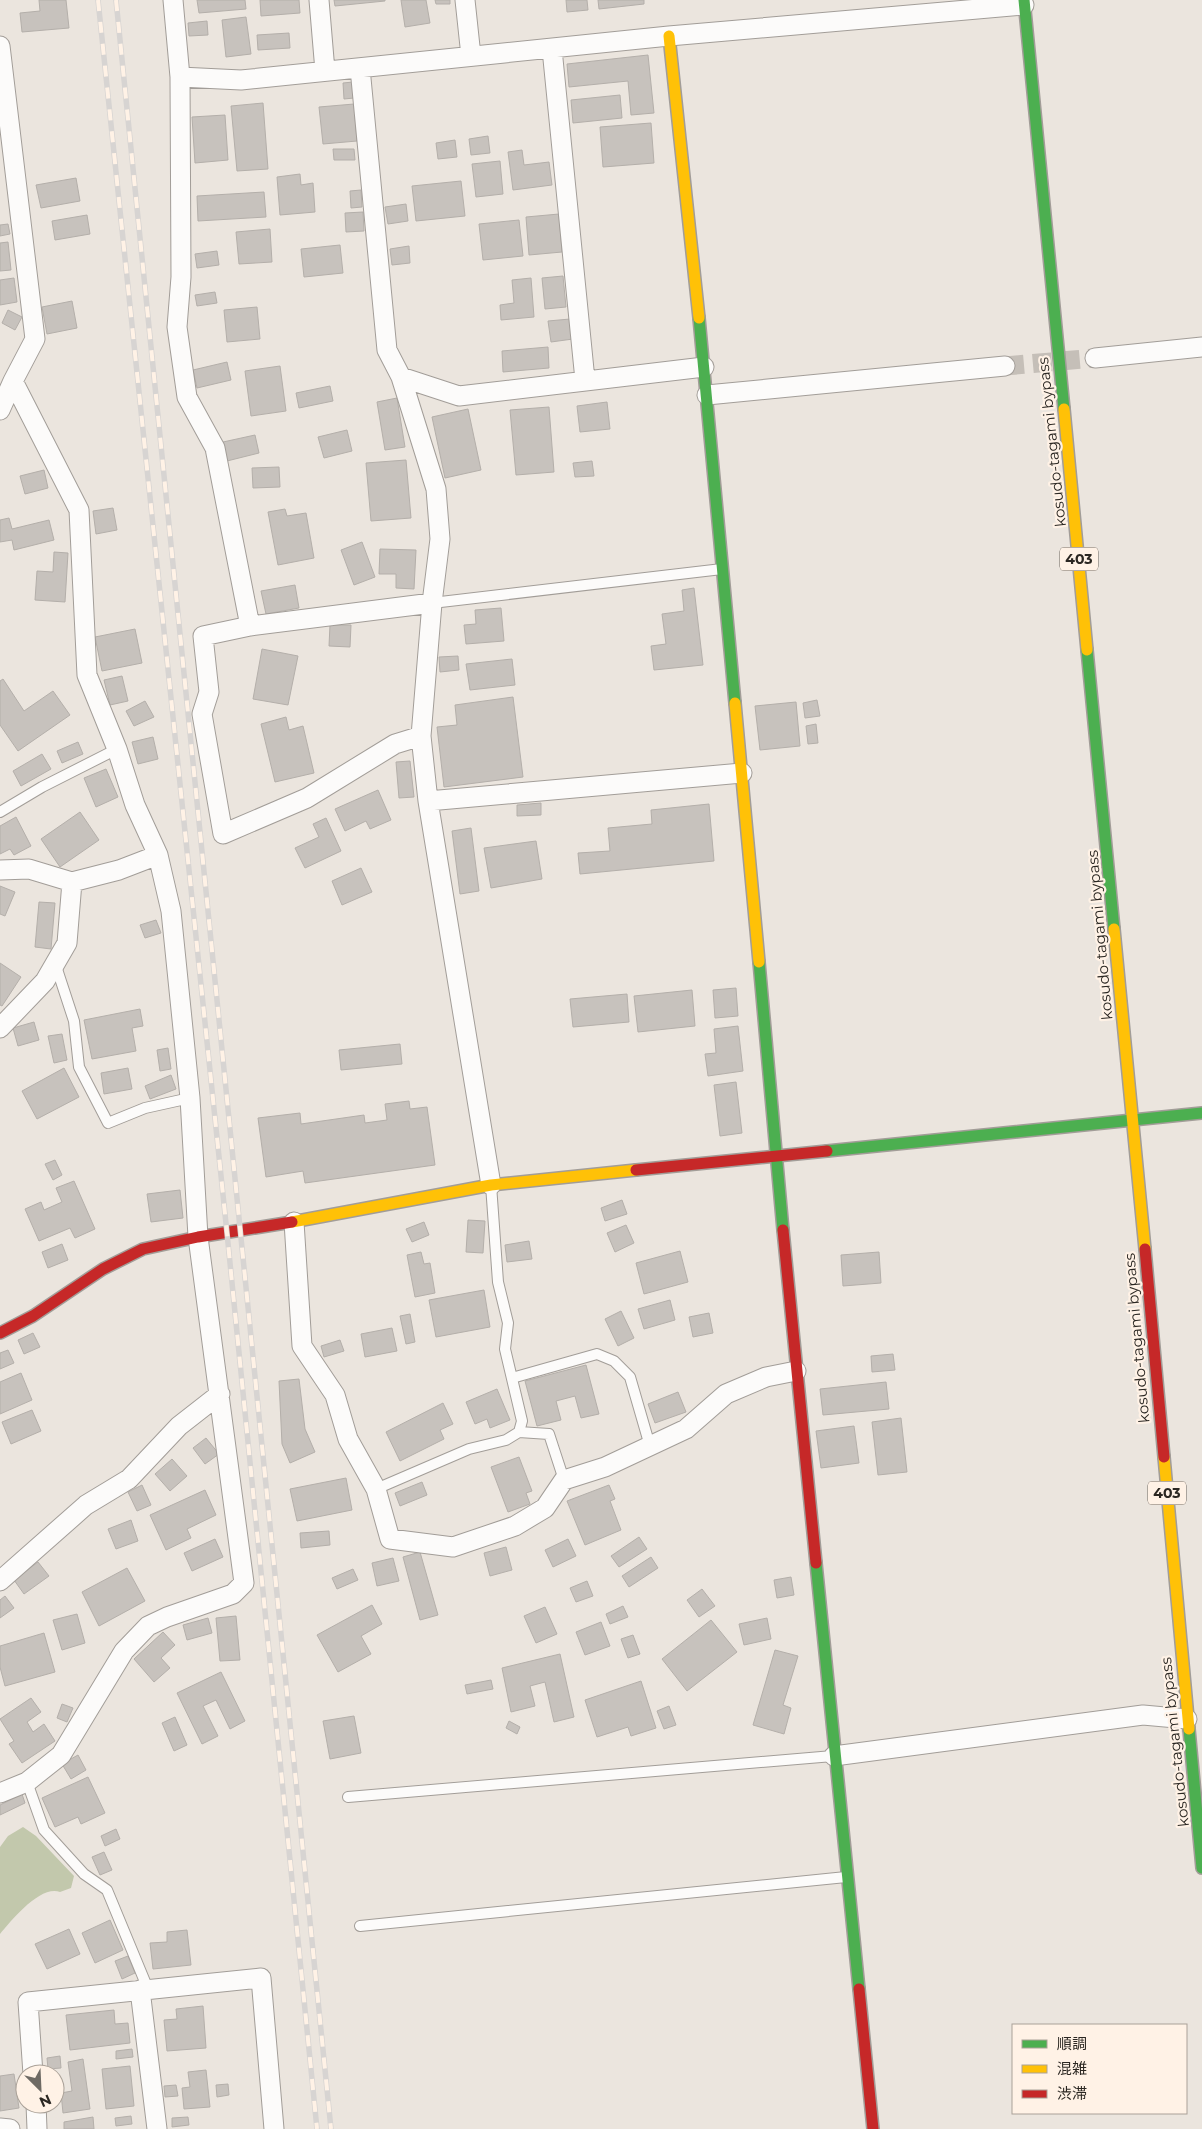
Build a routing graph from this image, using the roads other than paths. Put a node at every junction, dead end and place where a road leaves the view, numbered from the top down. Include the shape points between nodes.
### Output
1 (173, 0) edge
2 (319, 0) edge
3 (465, 0) edge
4 (1024, 2) edge
5 (669, 36) junction
6 (0, 46) edge
7 (552, 49) junction
8 (471, 56) junction
9 (360, 68) junction
10 (325, 71) junction
11 (180, 78) junction
12 (3, 90) edge
13 (1202, 347) edge
14 (1095, 358) tunnel mouth
15 (1005, 366) tunnel mouth
16 (704, 367) junction
17 (401, 377) junction
18 (13, 380) junction
19 (585, 380) junction
20 (707, 395) junction
21 (0, 410) edge
22 (723, 569) junction
23 (432, 603) junction
24 (250, 626) junction
25 (421, 736) junction
26 (117, 749) junction
27 (742, 773) junction
28 (428, 801) junction
29 (0, 812) edge
30 (158, 855) junction
31 (0, 870) edge
32 (72, 882) junction
33 (55, 963) junction
34 (0, 1028) edge
35 (190, 1098) junction
36 (1202, 1113) edge
37 (1133, 1119) junction
38 (776, 1156) junction
39 (491, 1185) junction
40 (294, 1222) junction
41 (198, 1237) junction
42 (0, 1333) edge
43 (796, 1371) junction
44 (512, 1378) junction
45 (220, 1394) junction
46 (519, 1432) junction
47 (650, 1446) junction
48 (564, 1480) junction
49 (376, 1489) junction
50 (0, 1581) edge
51 (1187, 1719) junction
52 (834, 1756) junction
53 (27, 1782) junction
54 (0, 1793) edge
55 (348, 1797) dead end
56 (1202, 1868) edge
57 (847, 1877) junction
58 (360, 1926) dead end
59 (144, 1989) junction
60 (32, 2064) edge
61 (37, 2114) edge
62 (0, 2128) edge
63 (10, 2129) edge
64 (38, 2129) edge
65 (156, 2129) edge
66 (274, 2129) edge
67 (873, 2129) edge

1 - 11 street
2 - 10 street
3 - 8 street
4 - 5 street
4 - 37 main road, kosudo-tagami bypass / 403
5 - 7 street
5 - 16 main road
6 - 12 street
7 - 8 street
7 - 19 street
8 - 9 street
9 - 10 street
9 - 17 street via 387,350
10 - 11 street via 241,80
11 - 24 street via 181,278 177,327 187,397 215,448
12 - 18 street via 35,338
13 - 14 street
15 - 20 street
16 - 19 street
16 - 20 main road
17 - 19 street via 459,396
17 - 23 street via 436,490 440,539
18 - 21 street
18 - 26 street via 78,510 87,675
20 - 22 main road
22 - 23 lane
22 - 27 main road
23 - 24 street
23 - 25 street
24 - 25 street via 203,636 209,692 202,714 223,834 307,798 395,744
25 - 28 street
26 - 29 lane via 42,786
26 - 30 street via 135,805
27 - 28 street
27 - 38 main road
28 - 39 street
30 - 32 street via 119,870
30 - 35 street via 172,911
31 - 32 street via 29,869
32 - 33 street via 67,943
33 - 34 street via 45,980
33 - 35 lane via 74,1021 79,1067 108,1123 145,1108
35 - 41 street
36 - 37 main road
37 - 38 main road
37 - 51 main road, kosudo-tagami bypass / 403
38 - 39 main road
38 - 43 main road
39 - 40 main road
39 - 44 lane via 498,1282 508,1323 505,1349
40 - 41 main road
40 - 49 street via 302,1346 335,1395 348,1439
41 - 42 main road via 143,1250 103,1269 33,1316
41 - 45 street
43 - 47 street via 766,1376 726,1394 686,1429
43 - 52 main road
44 - 46 lane via 522,1421
44 - 47 lane via 597,1354 614,1361 630,1377
45 - 50 street via 180,1426 130,1479 86,1505
45 - 53 street via 244,1583 233,1594 148,1626 124,1651 61,1754
46 - 48 lane via 549,1434
46 - 49 lane via 506,1440 462,1452
47 - 48 street
48 - 49 street via 545,1508 515,1526 453,1548 390,1539
51 - 52 street via 1143,1715
51 - 56 main road, kosudo-tagami bypass / 403
52 - 55 lane
52 - 57 main road
53 - 54 street
53 - 59 lane via 44,1830 84,1874 107,1890
57 - 58 lane
57 - 67 main road
59 - 60 street via 28,2002
59 - 65 street
59 - 66 street via 260,1978
61 - 64 street
62 - 63 street

